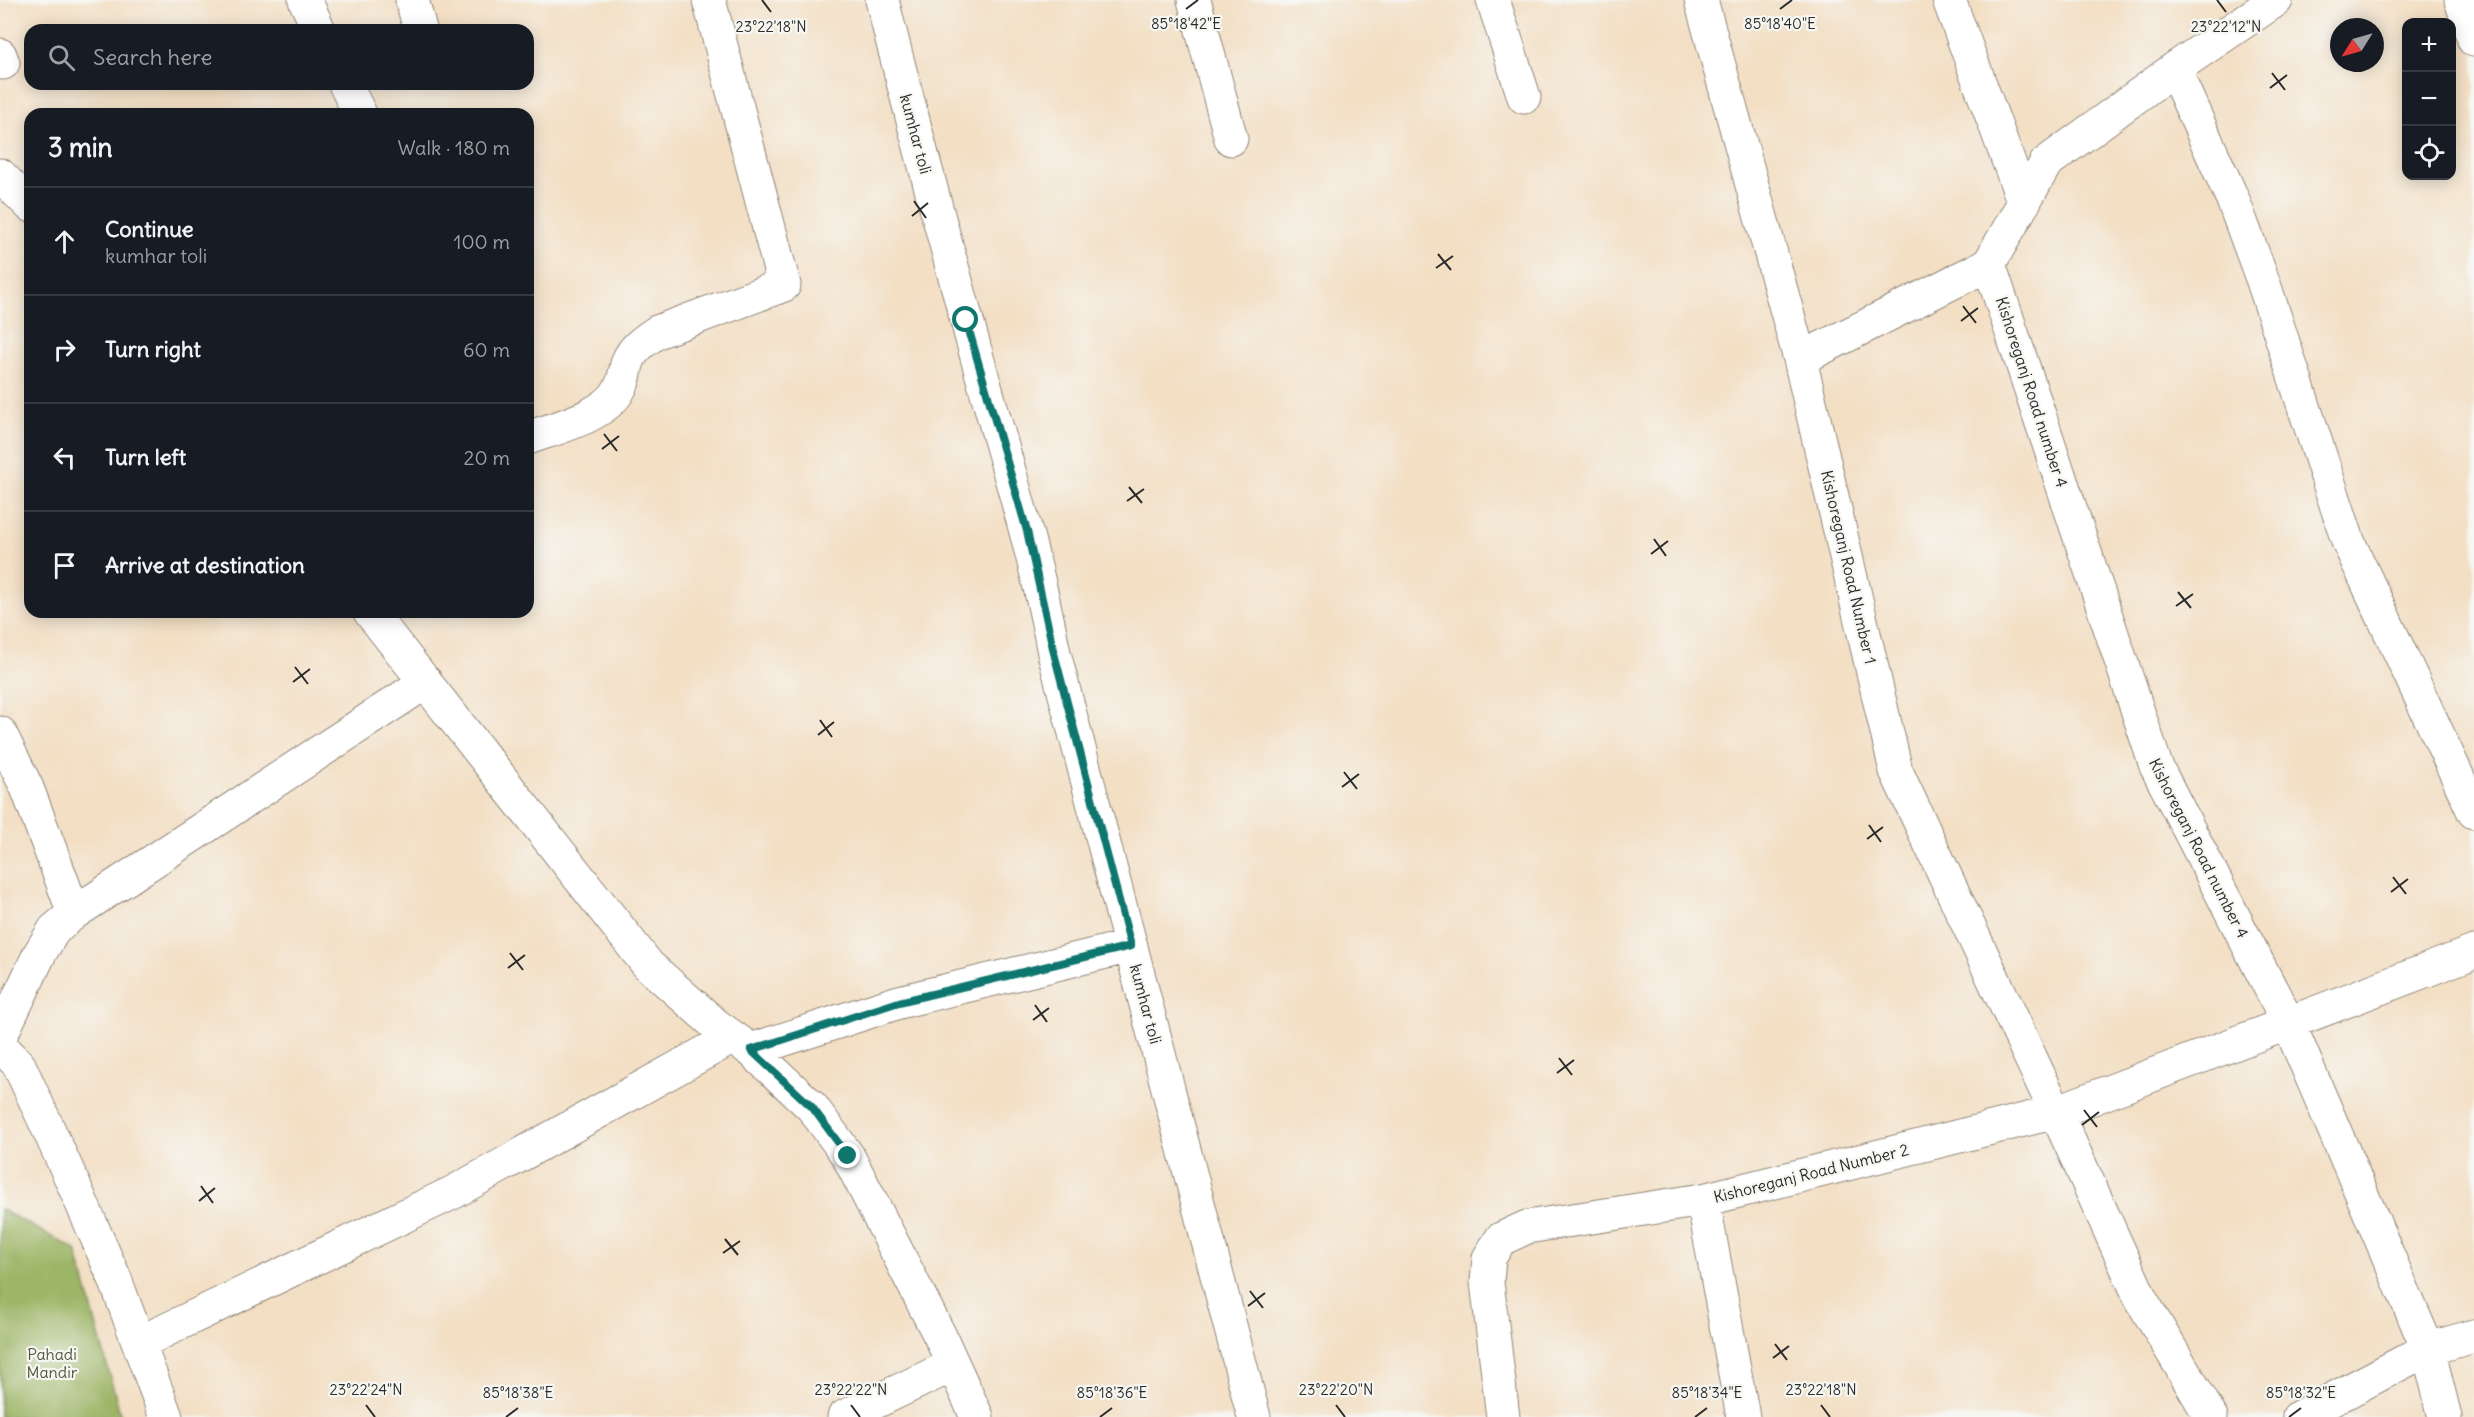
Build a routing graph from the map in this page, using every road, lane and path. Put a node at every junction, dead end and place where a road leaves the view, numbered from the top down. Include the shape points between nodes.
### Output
1 (305, 0) edge
2 (709, 0) edge
3 (882, 0) edge
4 (1194, 0) edge
5 (1493, 0) edge
6 (1701, 0) edge
7 (1949, 0) edge
8 (2276, 0) edge
9 (2461, 0) edge
10 (316, 24) edge
11 (2474, 40) edge
12 (2174, 69) junction
13 (348, 90) edge
14 (1524, 97) dead end
15 (357, 108) edge
16 (1231, 139) dead end
17 (0, 175) edge
18 (24, 199) edge
19 (2024, 203) junction
20 (1989, 264) junction
21 (1800, 359) junction
22 (534, 436) edge
23 (375, 618) edge
24 (426, 681) junction
25 (0, 733) edge
26 (9, 772) edge
27 (2474, 812) edge
28 (74, 913) junction
29 (1131, 946) junction
30 (2474, 952) edge
31 (2289, 1024) junction
32 (0, 1037) edge
33 (742, 1044) junction
34 (0, 1045) edge
35 (2056, 1112) junction
36 (1703, 1200) junction
37 (2474, 1336) edge
38 (139, 1344) junction
39 (2428, 1348) junction
40 (953, 1365) junction
41 (166, 1417) edge
42 (844, 1417) edge
43 (977, 1417) edge
44 (1254, 1417) edge
45 (1503, 1417) edge
46 (1743, 1417) edge
47 (2211, 1417) edge
48 (2299, 1417) edge
49 (2445, 1417) edge

1 - 10 street
2 - 22 street via 784,285 657,332 640,344 628,360 621,388 610,402 587,416
3 - 29 street, kumhar toli via 918,145 1027,531 1054,653
4 - 16 street
5 - 14 street
6 - 21 street, Kishoreganj Road Number 1
7 - 19 street
8 - 12 street
9 - 11 street
12 - 19 street via 2046,163
12 - 27 street via 2233,200 2264,284 2348,541
13 - 15 street
17 - 18 street
19 - 20 street
20 - 21 street
20 - 31 street, Kishoreganj Road number 4 via 2156,766
21 - 35 street, Kishoreganj Road Number 1 via 1896,771
23 - 24 street
24 - 28 street
24 - 33 street via 648,965
25 - 26 street
26 - 28 street
28 - 32 street via 54,930 40,953
29 - 33 street
29 - 44 street, kumhar toli
30 - 31 street, Kishoreganj Road Number 2
31 - 35 street, Kishoreganj Road Number 2
31 - 39 street, Kishoreganj Road number 4
33 - 38 street via 454,1191
33 - 40 street via 812,1107 848,1156
34 - 38 street via 19,1065 115,1279
35 - 36 street, Kishoreganj Road Number 2
35 - 47 street, Kishoreganj Road Number 1 via 2140,1299
36 - 45 street, Kishoreganj Road Number 2 via 1527,1227 1501,1239 1489,1258 1487,1282
36 - 46 street
37 - 39 street
38 - 41 street
39 - 48 street
39 - 49 street, Kishoreganj Road number 4
40 - 42 street
40 - 43 street

